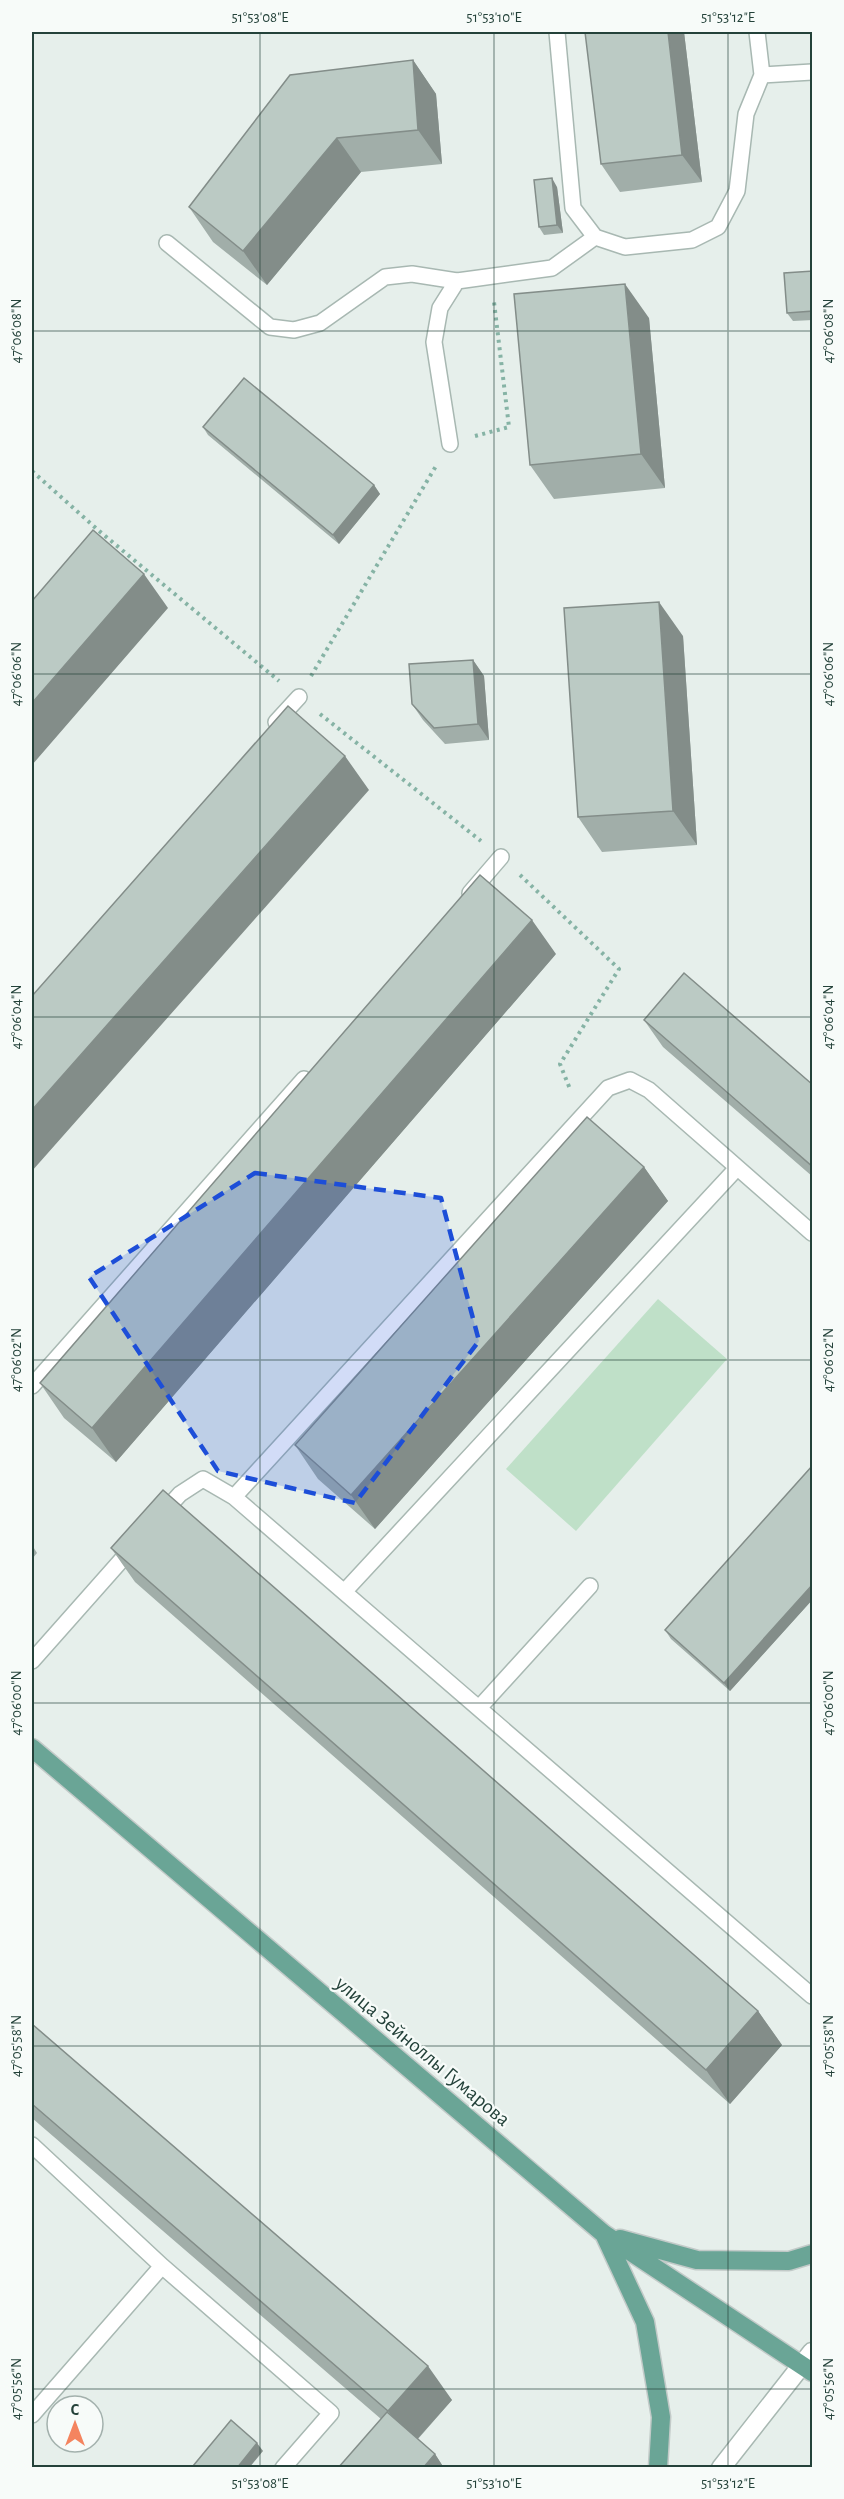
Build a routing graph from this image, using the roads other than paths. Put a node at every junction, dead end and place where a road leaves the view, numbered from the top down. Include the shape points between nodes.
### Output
1 (557, 32) edge
2 (757, 32) edge
3 (813, 72) edge
4 (762, 75) junction
5 (595, 237) junction
6 (167, 243) dead end
7 (457, 281) junction
8 (450, 444) road end
9 (299, 697) road end
10 (267, 733) edge
11 (501, 857) road end
12 (461, 902) edge
13 (318, 1063) edge
14 (737, 1168) junction
15 (813, 1233) edge
16 (32, 1386) edge
17 (234, 1497) junction
18 (590, 1586) dead end
19 (344, 1592) junction
20 (32, 1661) edge
21 (480, 1708) junction
22 (32, 1748) edge
23 (813, 1996) edge
24 (32, 2145) edge
25 (604, 2234) junction
26 (813, 2254) edge
27 (162, 2266) junction
28 (809, 2363) edge
29 (32, 2415) edge
30 (283, 2468) edge
31 (658, 2468) edge
32 (721, 2468) edge

1 - 5 lane via 573,208
2 - 4 lane
3 - 4 lane
4 - 5 lane via 746,114 737,191 718,227 692,240 625,247
5 - 7 lane via 552,268
6 - 7 lane via 270,327 294,330 320,323 385,277 412,274
7 - 8 lane via 440,308 434,342
9 - 10 lane
11 - 12 lane
13 - 16 lane
14 - 15 lane
14 - 17 lane via 649,1090 630,1080 608,1088
14 - 19 lane
17 - 19 lane
17 - 20 lane via 202,1479 180,1494
18 - 21 lane
19 - 21 lane
21 - 23 lane
22 - 25 main road, улица Зейноллы Гумарова
24 - 27 lane
25 - 26 main road via 697,2260 789,2261
25 - 28 main road, улица Зейноллы Гумарова
25 - 31 main road via 645,2322 661,2417
27 - 29 lane
27 - 30 lane via 331,2413
28 - 32 street

